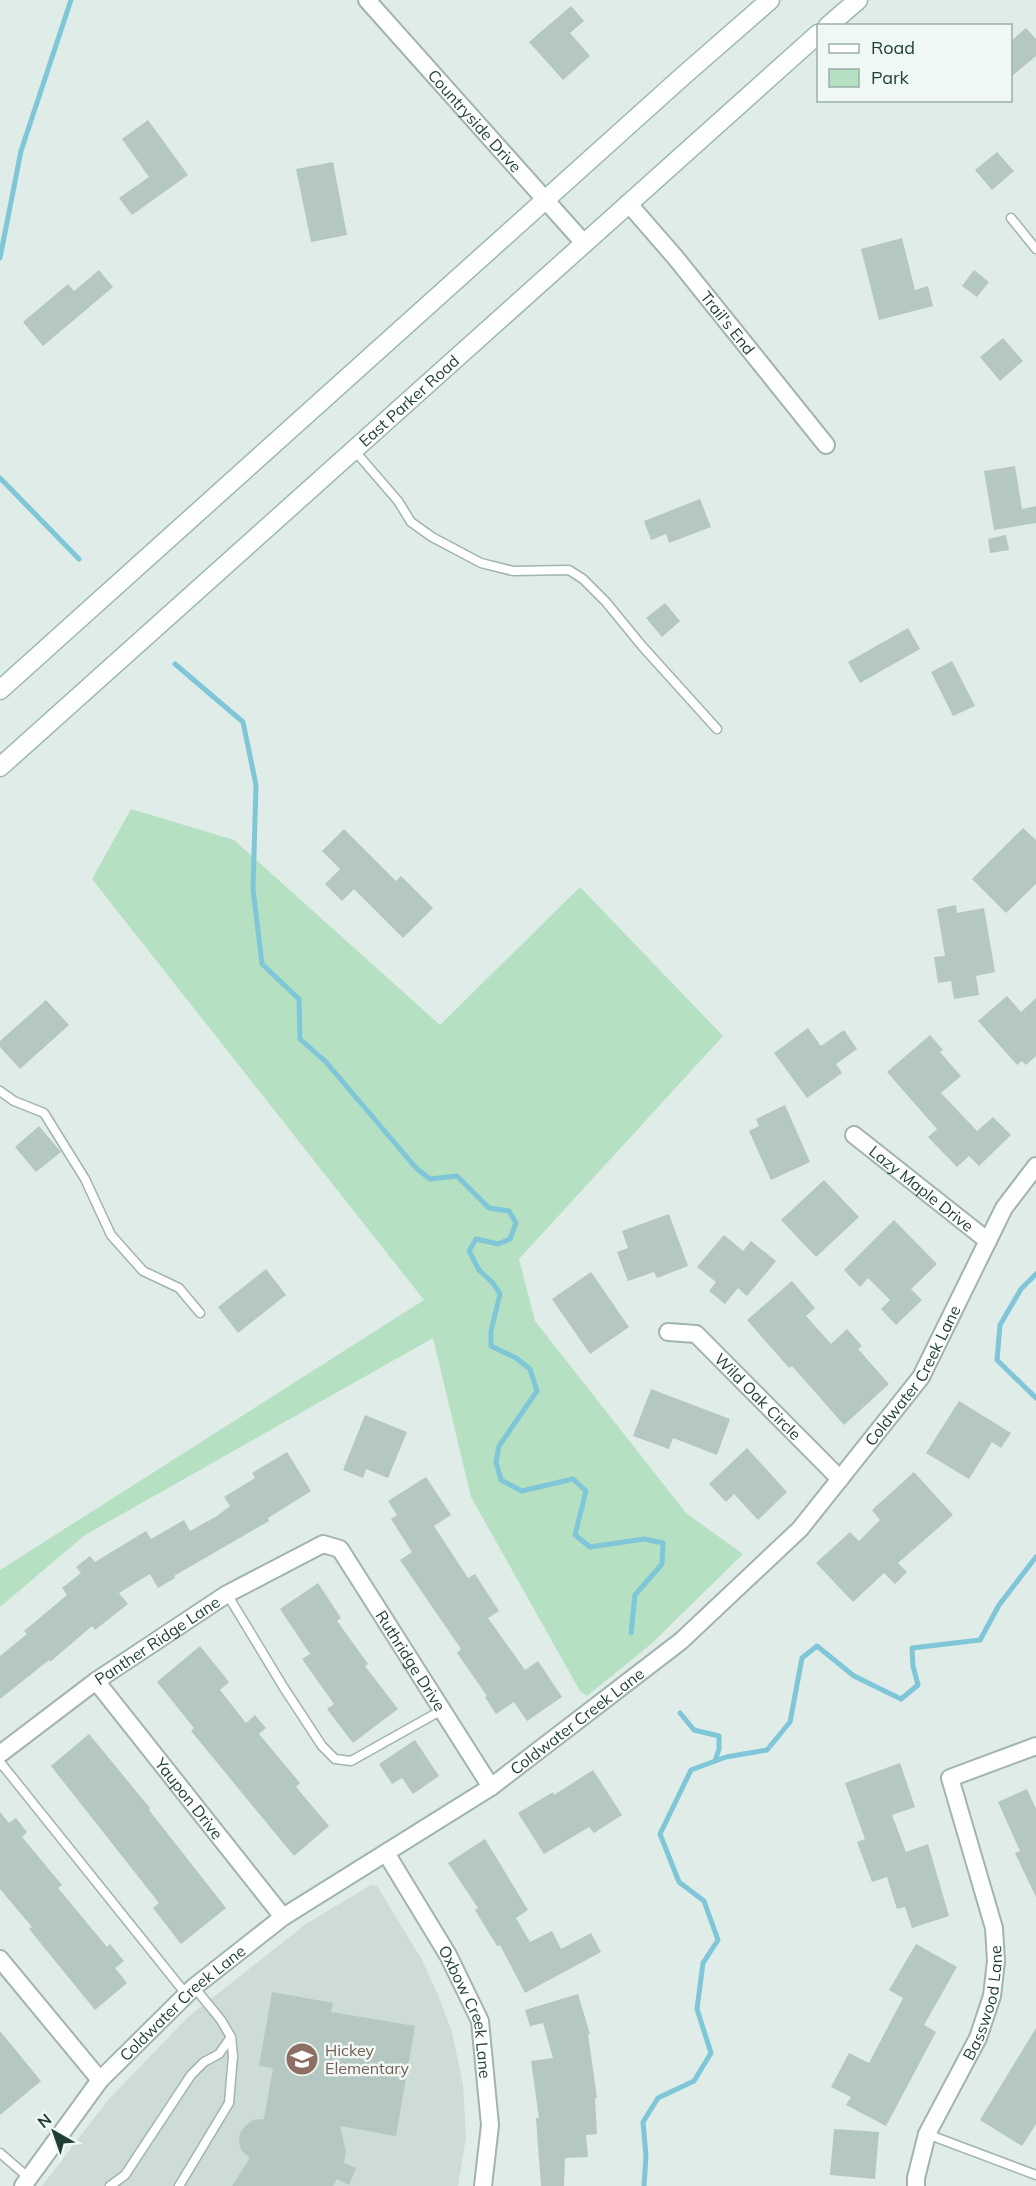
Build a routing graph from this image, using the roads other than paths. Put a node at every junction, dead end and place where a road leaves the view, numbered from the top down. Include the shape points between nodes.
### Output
1 (367, 0) edge
2 (770, 0) edge
3 (858, 0) edge
4 (830, 24) edge
5 (817, 36) edge
6 (546, 200) junction
7 (628, 203) junction
8 (1011, 218) dead end
9 (583, 242) junction
10 (1036, 249) edge
11 (826, 446) dead end
12 (354, 449) junction
13 (0, 690) edge
14 (717, 729) dead end
15 (0, 767) edge
16 (0, 1091) edge
17 (854, 1135) dead end
18 (1036, 1166) edge
19 (988, 1241) junction
20 (200, 1313) dead end
21 (668, 1332) dead end
22 (840, 1479) junction
23 (323, 1544) joint
24 (227, 1594) junction
25 (96, 1681) junction
26 (442, 1710) junction
27 (1036, 1746) edge
28 (0, 1754) edge
29 (0, 1762) edge
30 (491, 1787) junction
31 (386, 1854) junction
32 (283, 1917) junction
33 (0, 1959) edge
34 (190, 1991) junction
35 (231, 2037) junction
36 (99, 2080) junction
37 (927, 2134) junction
38 (0, 2153) edge
39 (1036, 2175) edge
40 (26, 2182) edge
41 (110, 2186) edge
42 (180, 2186) edge
43 (483, 2186) edge
44 (916, 2186) edge

1 - 6 street, Countryside Drive
2 - 6 main road
3 - 4 main road
5 - 7 main road, East Parker Road
6 - 9 street, Countryside Drive
6 - 13 main road
7 - 9 main road, East Parker Road
7 - 11 street, Trail's End
8 - 10 lane
9 - 12 main road, East Parker Road
12 - 14 lane via 411,522 432,537 481,563 513,571 569,570 583,579
12 - 15 main road, East Parker Road
16 - 20 lane via 44,1113 85,1179 111,1234 143,1271 179,1288
17 - 19 street, Lazy Maple Drive
18 - 19 street, Coldwater Creek Lane via 1004,1208
19 - 22 street, Coldwater Creek Lane via 921,1377
21 - 22 street, Wild Oak Circle via 696,1334
22 - 30 street, Coldwater Creek Lane via 800,1529 681,1641
23 - 24 street, Panther Ridge Lane
23 - 26 street, Ruthridge Drive via 340,1548
24 - 25 street, Panther Ridge Lane
24 - 26 lane via 284,1688 335,1759 351,1761
25 - 28 street, Panther Ridge Lane
25 - 32 street, Yaupon Drive
26 - 30 street, Ruthridge Drive
27 - 37 street, Basswood Lane via 950,1778 994,1928 996,1961 993,1995 978,2038
29 - 34 lane
30 - 31 street, Coldwater Creek Lane
31 - 32 street, Coldwater Creek Lane
31 - 43 street, Oxbow Creek Lane via 448,1955 480,2021 490,2125
32 - 34 street, Coldwater Creek Lane
33 - 36 street
34 - 35 lane via 221,2020
34 - 36 street, Coldwater Creek Lane
35 - 41 lane via 219,2054 191,2076 125,2175
35 - 42 lane via 229,2103
36 - 40 street, Coldwater Creek Lane
37 - 39 lane
37 - 44 street, Basswood Lane
38 - 40 lane

